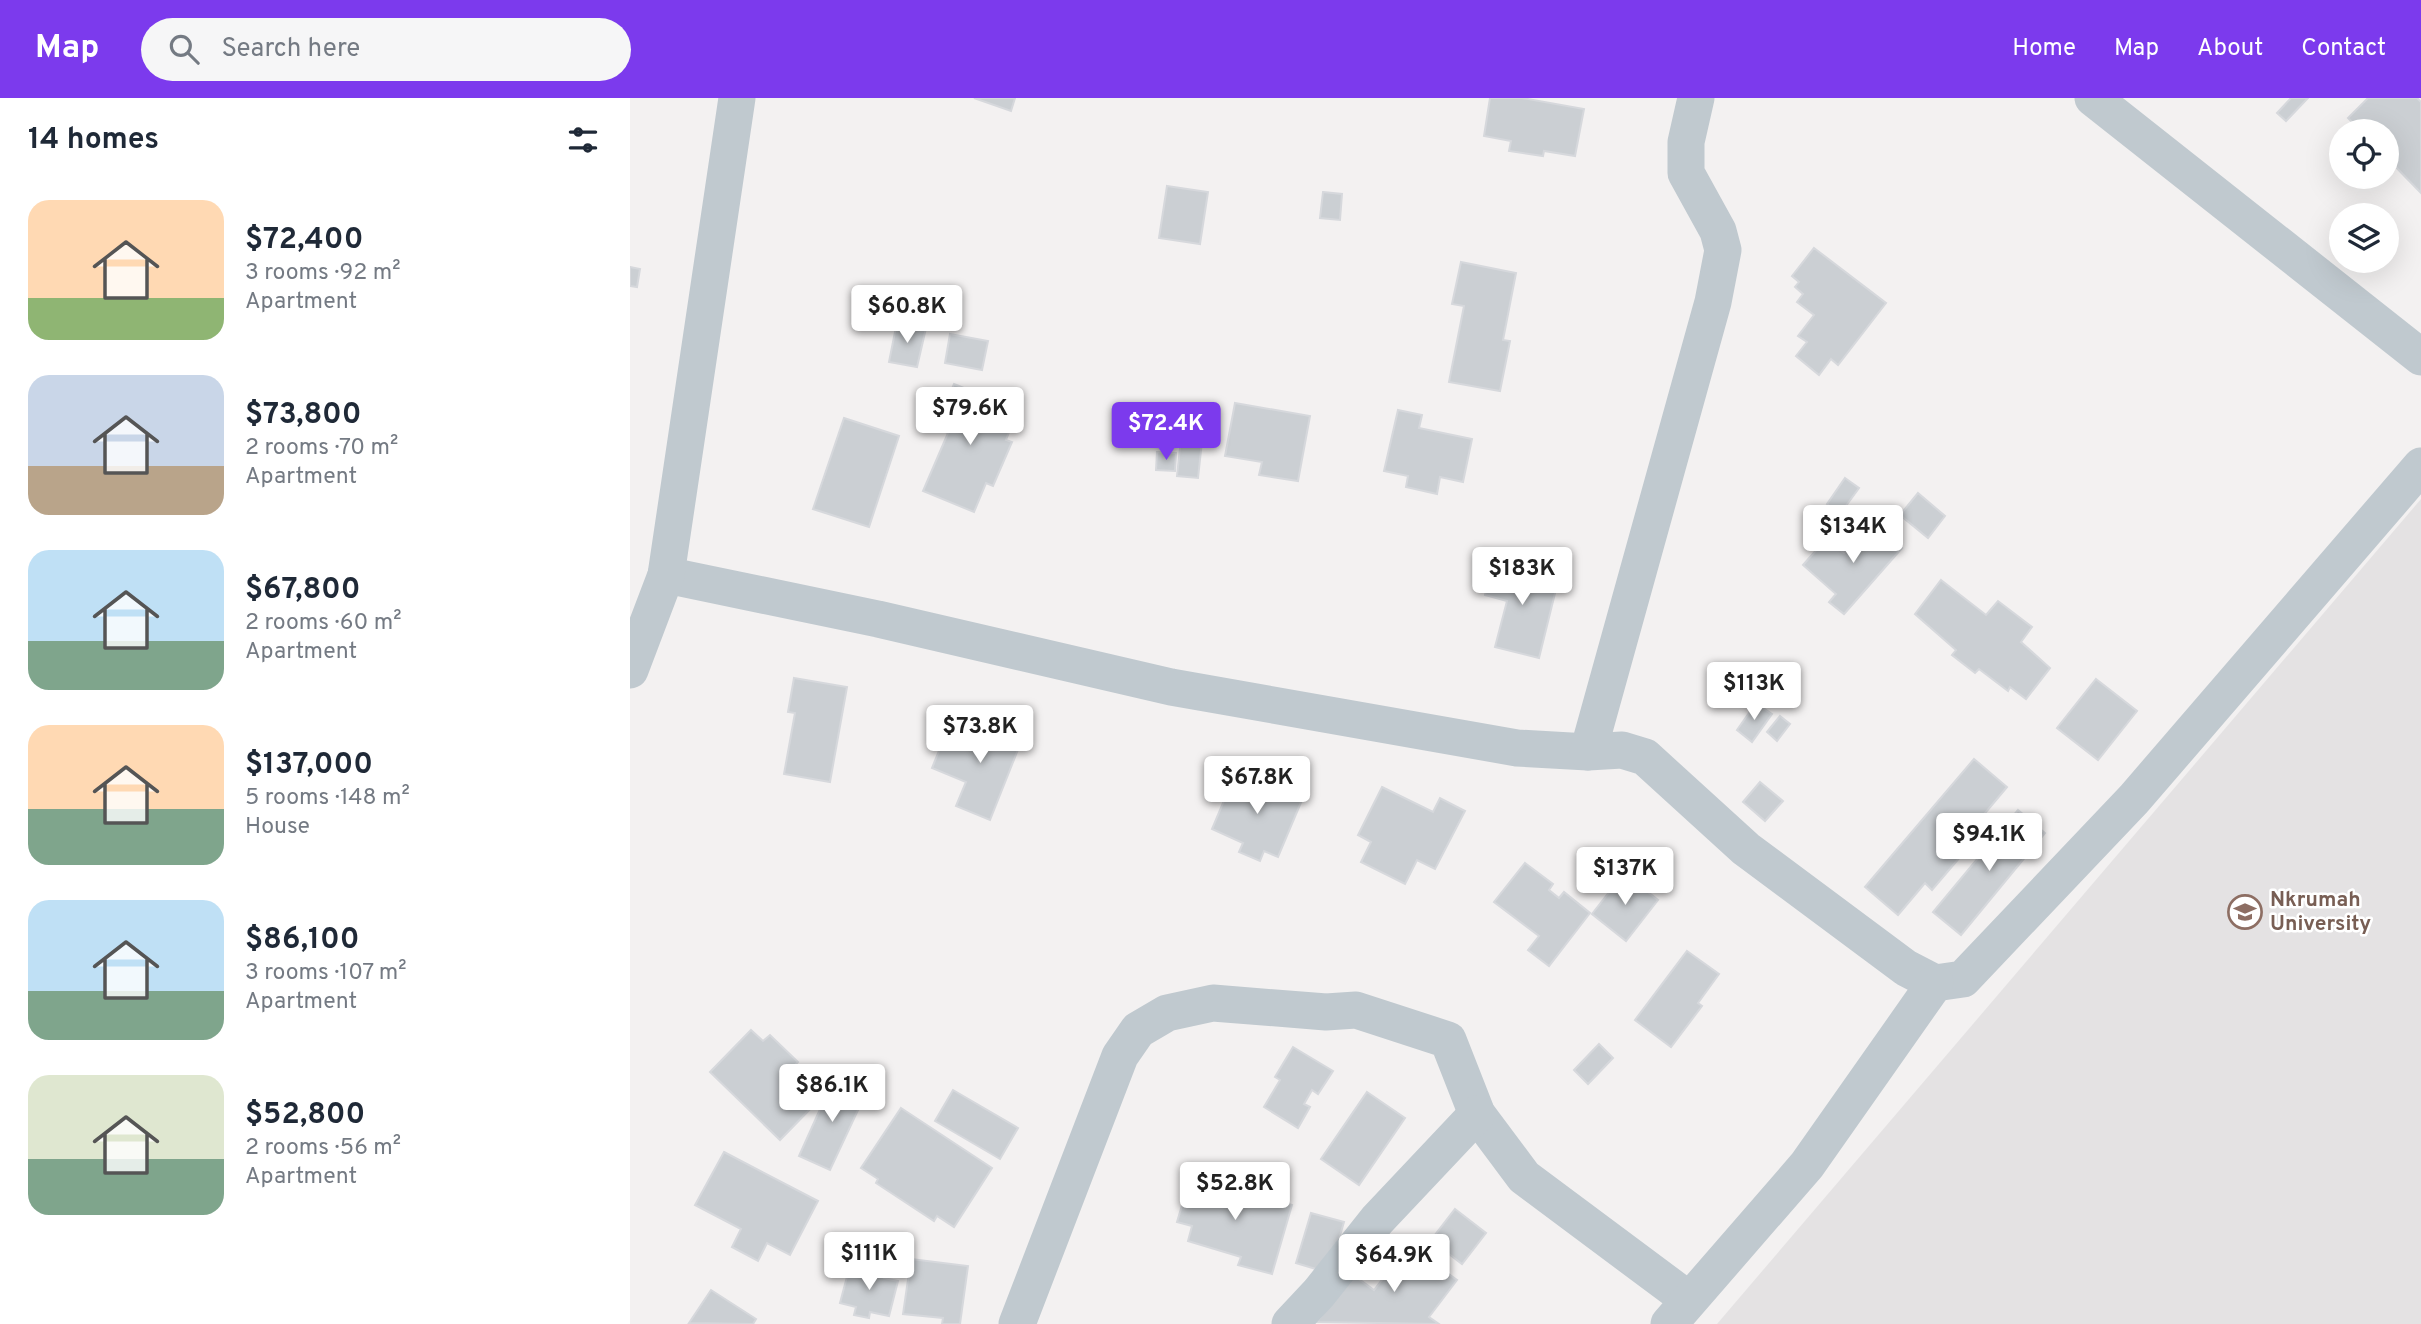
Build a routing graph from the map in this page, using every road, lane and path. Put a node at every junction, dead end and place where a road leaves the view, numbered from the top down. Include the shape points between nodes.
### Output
1 (737, 98) edge
2 (1696, 98) edge
3 (2093, 98) edge
4 (2421, 357) edge
5 (2421, 466) edge
6 (666, 575) junction
7 (630, 670) edge
8 (1588, 752) junction
9 (1935, 982) junction
10 (1477, 1114) junction
11 (1679, 1312) edge
12 (1017, 1324) edge
13 (1290, 1324) edge

1 - 6 street
2 - 8 street via 1686,142 1686,173 1718,231 1723,250 1706,328
3 - 4 street
5 - 9 street via 2134,799 2006,937 1963,979
6 - 7 street
6 - 8 street via 1171,687 1517,748
8 - 9 street via 1622,750 1645,757 1746,849 1906,968
9 - 11 street via 1807,1165
10 - 11 street via 1524,1177
10 - 12 street via 1448,1040 1356,1010 1213,1003 1167,1013 1139,1030 1120,1056
10 - 13 street via 1377,1220

